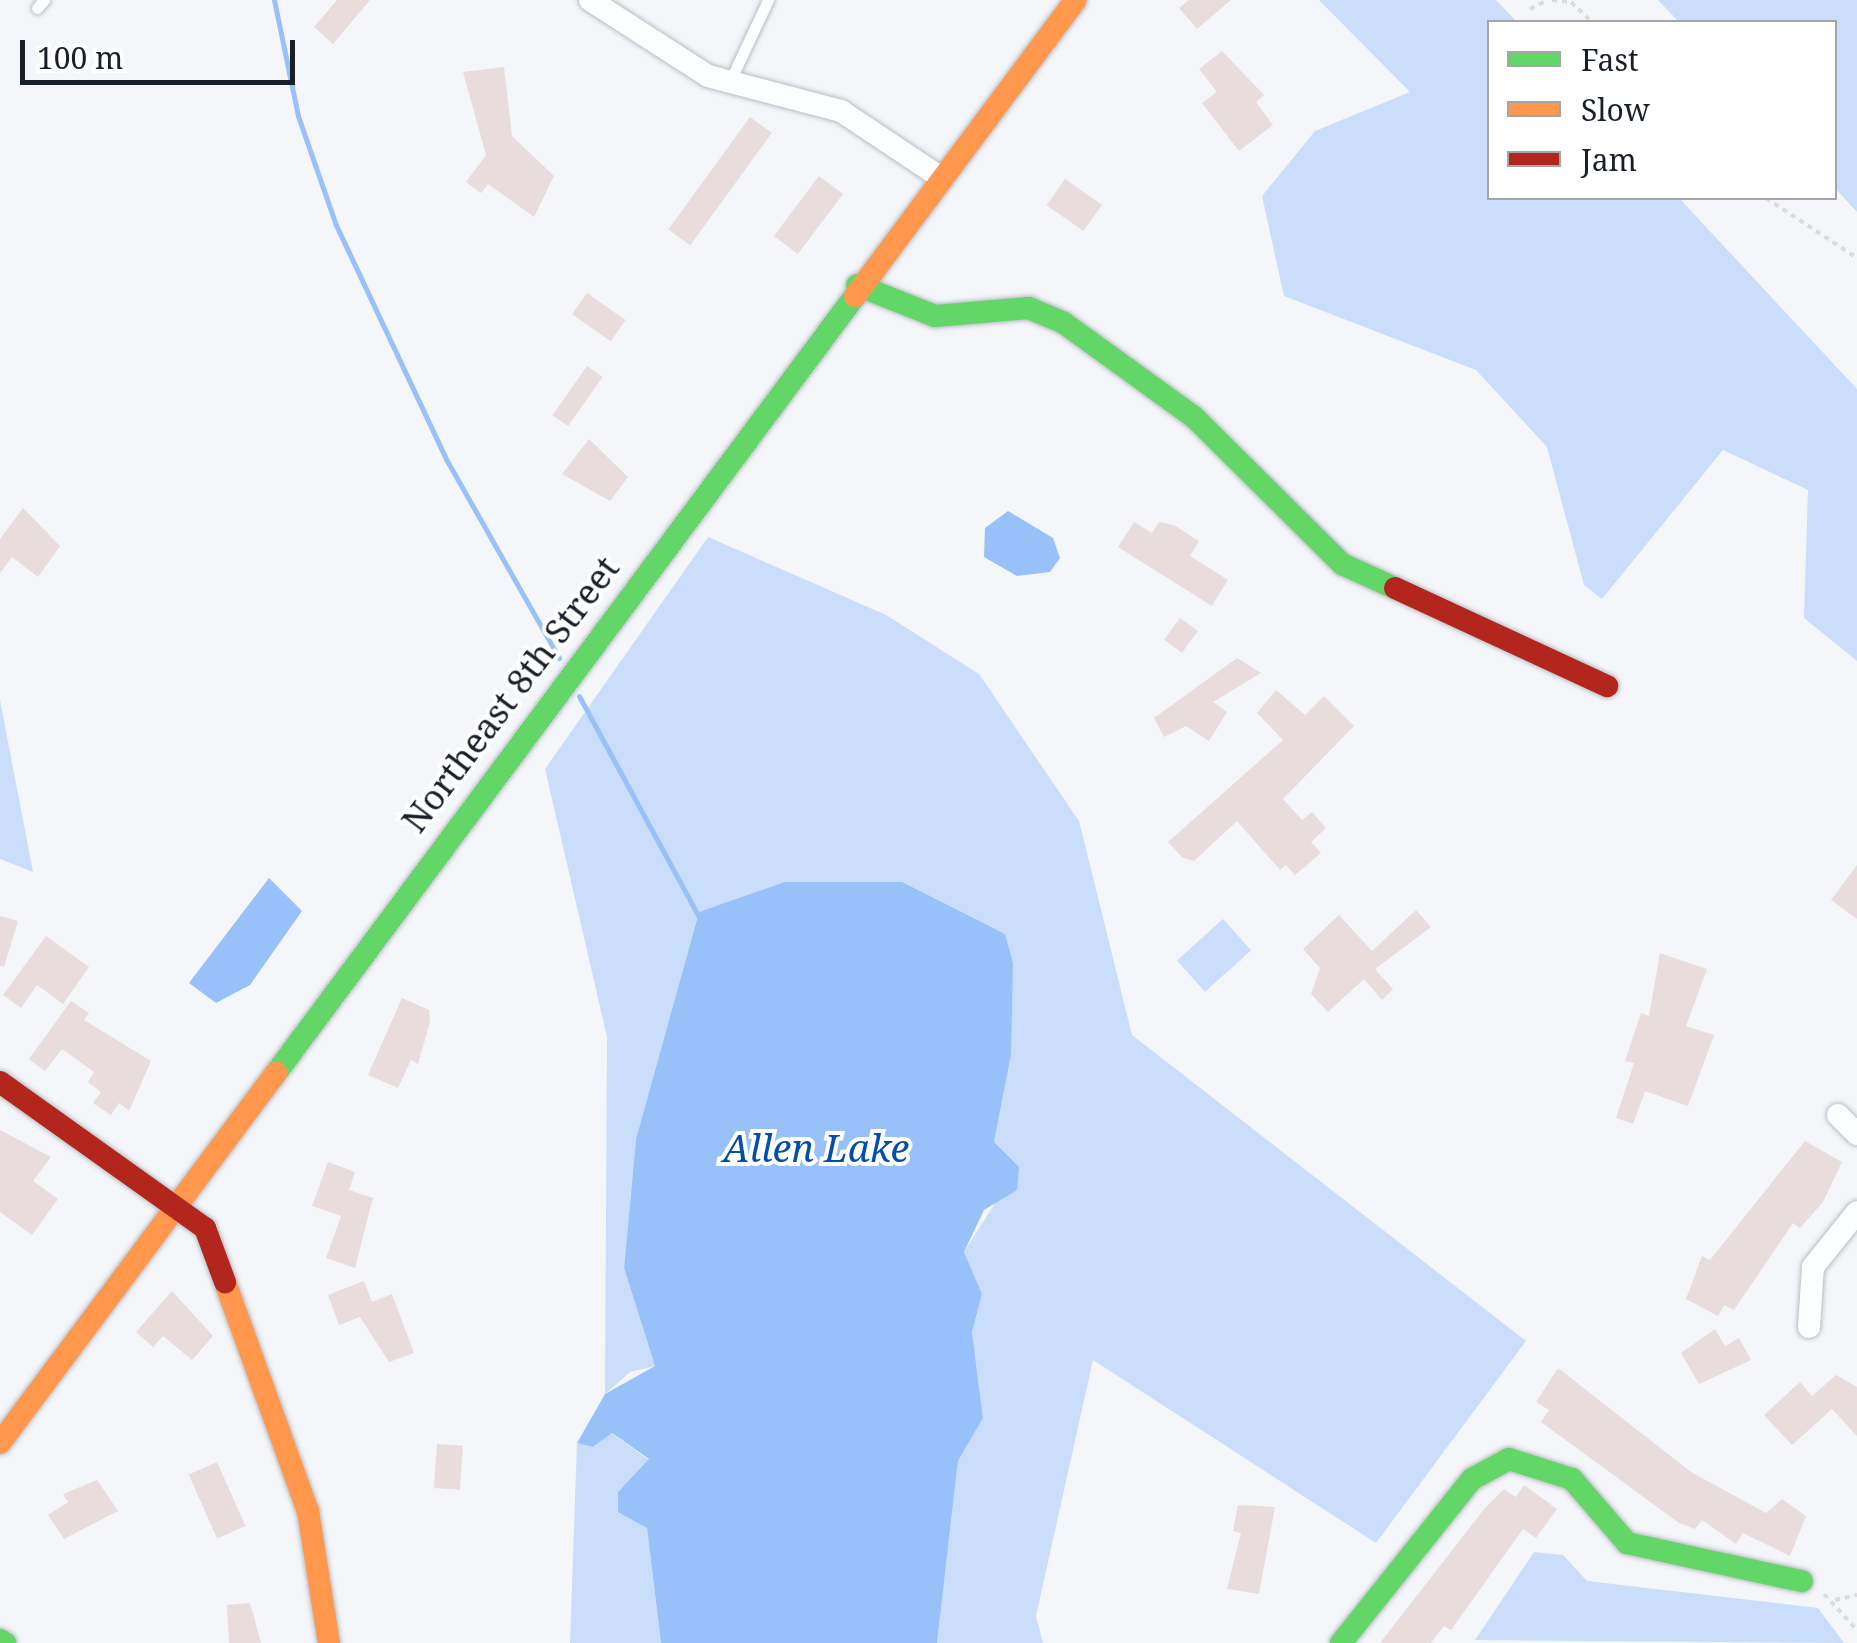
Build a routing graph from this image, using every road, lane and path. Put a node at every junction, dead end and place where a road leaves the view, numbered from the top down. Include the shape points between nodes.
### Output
1 (590, 0) edge
2 (768, 0) edge
3 (1076, 0) edge
4 (1550, 0) edge
5 (1530, 10) dead end
6 (1590, 20) edge
7 (728, 82) junction
8 (940, 177) junction
9 (1767, 200) edge
10 (1857, 258) edge
11 (857, 285) junction
12 (1607, 686) dead end
13 (0, 1082) edge
14 (1838, 1115) dead end
15 (1857, 1134) edge
16 (176, 1200) junction
17 (1857, 1212) edge
18 (1808, 1327) dead end
19 (2, 1445) edge
20 (1802, 1582) joint
21 (1857, 1596) edge
22 (1835, 1600) junction
23 (1857, 1630) edge
24 (329, 1643) edge
25 (1341, 1643) edge

1 - 7 street
2 - 7 lane
3 - 8 street, Northeast 8th Street
4 - 5 path
4 - 6 path via 1571,2
7 - 8 street via 840,111
8 - 11 street, Northeast 8th Street
9 - 10 path
11 - 12 street via 935,316 1029,308 1054,318 1194,417 1342,564
11 - 16 street, Northeast 8th Street
13 - 16 street
14 - 15 street
16 - 19 street, Northeast 8th Street
16 - 24 street via 206,1228 252,1338 308,1511
17 - 18 street via 1814,1267
20 - 22 path
20 - 25 street via 1628,1543 1572,1479 1528,1460 1489,1466
21 - 22 path
22 - 23 path

